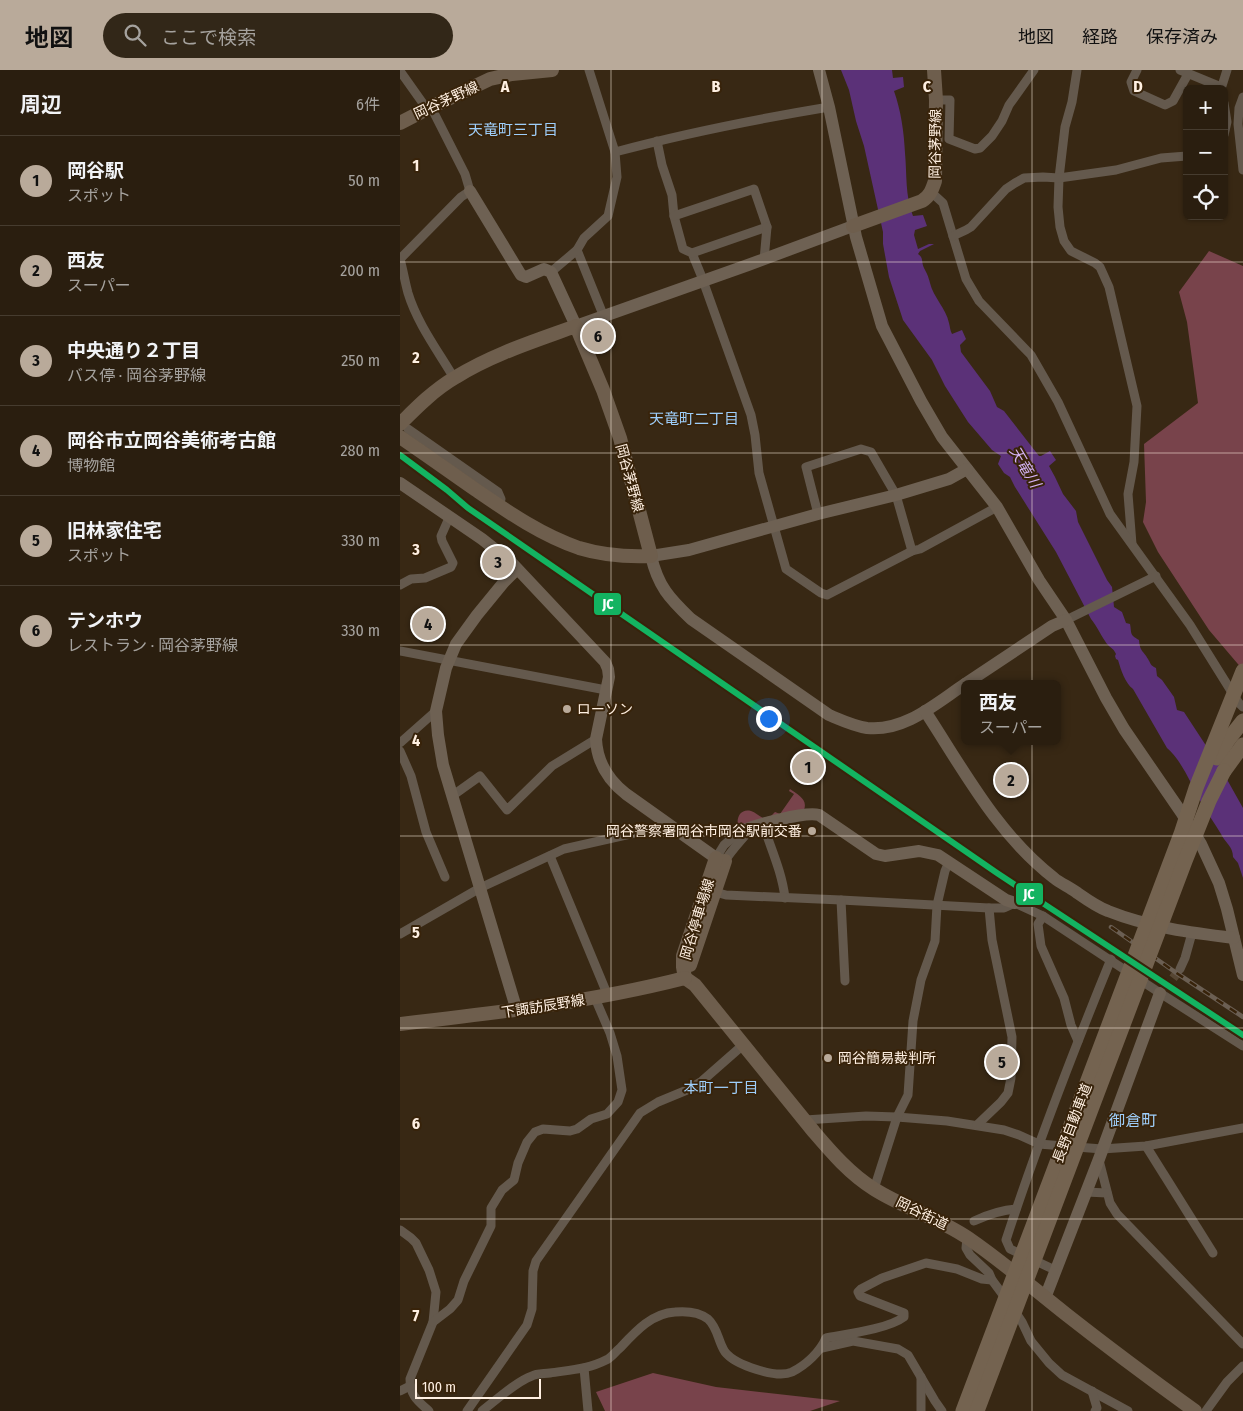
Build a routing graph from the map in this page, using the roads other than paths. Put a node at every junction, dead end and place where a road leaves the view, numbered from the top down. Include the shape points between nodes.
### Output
1 (551, 70) edge
2 (590, 70) edge
3 (819, 70) edge
4 (934, 70) edge
5 (1034, 70) edge
6 (1077, 70) edge
7 (1137, 70) edge
8 (1227, 70) edge
9 (400, 71) edge
10 (1184, 72) edge
11 (1214, 85) edge
12 (1222, 85) edge
13 (1243, 97) edge
14 (936, 100) junction
15 (829, 107) junction
16 (429, 108) junction
17 (1228, 122) edge
18 (400, 123) edge
19 (1241, 125) edge
20 (657, 141) junction
21 (615, 152) junction
22 (1183, 156) edge
23 (1243, 170) edge
24 (1059, 178) junction
25 (470, 191) junction
26 (929, 195) junction
27 (674, 216) junction
28 (857, 225) junction
29 (766, 227) junction
30 (953, 236) junction
31 (577, 250) junction
32 (692, 253) junction
33 (764, 260) junction
34 (551, 272) junction
35 (703, 281) junction
36 (604, 317) junction
37 (576, 326) junction
38 (454, 378) junction
39 (402, 428) edge
40 (967, 469) junction
41 (400, 483) edge
42 (896, 495) junction
43 (997, 507) junction
44 (818, 514) junction
45 (450, 518) junction
46 (774, 526) junction
47 (1132, 544) junction
48 (912, 551) junction
49 (651, 556) junction
50 (517, 569) junction
51 (1156, 576) junction
52 (400, 585) edge
53 (1070, 618) junction
54 (400, 651) edge
55 (449, 660) junction
56 (1243, 672) edge
57 (971, 680) edge
58 (961, 687) edge
59 (606, 690) junction
60 (1241, 702) edge
61 (925, 710) junction
62 (436, 711) junction
63 (1243, 721) edge
64 (596, 739) junction
65 (400, 743) edge
66 (1243, 745) edge
67 (400, 751) edge
68 (1243, 763) edge
69 (452, 796) junction
70 (665, 821) junction
71 (752, 828) junction
72 (1187, 838) junction
73 (550, 856) junction
74 (721, 860) junction
75 (949, 862) junction
76 (444, 877) dead end
77 (480, 888) junction
78 (715, 892) junction
79 (785, 898) junction
80 (841, 900) junction
81 (1014, 902) junction
82 (937, 905) junction
83 (989, 908) junction
84 (1043, 916) junction
85 (1192, 933) junction
86 (400, 934) edge
87 (1234, 938) junction
88 (1111, 959) junction
89 (1180, 969) tunnel mouth
90 (1243, 975) edge
91 (685, 978) junction
92 (845, 981) dead end
93 (1162, 991) junction
94 (602, 997) junction
95 (517, 1011) junction
96 (400, 1024) edge
97 (1078, 1041) junction
98 (743, 1045) junction
99 (1243, 1046) edge
100 (897, 1117) junction
101 (805, 1120) junction
102 (977, 1125) junction
103 (1243, 1128) edge
104 (1039, 1144) junction
105 (1146, 1146) junction
106 (1100, 1154) junction
107 (874, 1189) junction
108 (1086, 1192) junction
109 (1108, 1193) junction
110 (1016, 1209) junction
111 (974, 1221) dead end
112 (400, 1230) edge
113 (967, 1238) junction
114 (1213, 1253) dead end
115 (1055, 1270) junction
116 (992, 1280) junction
117 (1045, 1298) junction
118 (433, 1322) junction
119 (1243, 1344) edge
120 (822, 1348) junction
121 (1243, 1366) edge
122 (584, 1368) junction
123 (921, 1377) junction
124 (410, 1386) junction
125 (400, 1391) edge
126 (1092, 1391) junction
127 (1097, 1410) edge
128 (429, 1411) edge
129 (467, 1411) edge
130 (482, 1411) edge
131 (588, 1411) edge
132 (920, 1411) edge
133 (942, 1411) edge
134 (963, 1411) edge
135 (977, 1411) edge
136 (1128, 1411) edge
137 (1195, 1411) edge
138 (1206, 1411) edge

1 - 16 main road, 岡谷茅野線 via 490,80
2 - 21 street
3 - 15 street
4 - 14 main road, 岡谷茅野線
5 - 14 street via 997,129 980,148 949,139 950,100
6 - 24 street
7 - 10 street via 1131,82 1134,90 1165,105 1173,101
8 - 12 street
9 - 16 street
10 - 11 street
13 - 19 street via 1239,108
14 - 26 main road, 岡谷茅野線 via 935,182
15 - 20 street
15 - 28 street
16 - 18 main road, 岡谷茅野線
16 - 25 street via 465,174
17 - 19 street
19 - 23 street
20 - 21 street
20 - 27 street
21 - 31 street via 617,177 608,216 584,238
22 - 24 street
24 - 30 street via 1024,178 1006,189 971,227
24 - 47 street via 1058,207 1064,241 1071,251 1095,263 1104,272 1137,406 1134,462 1128,494
25 - 34 street via 522,276 544,269
25 - 38 street via 400,259 415,311
26 - 28 main road, 岡谷茅野線
26 - 30 street via 942,202
27 - 29 street via 754,189
27 - 32 street via 683,249
28 - 33 street
28 - 40 street via 882,326 933,423
29 - 32 street
29 - 33 street
30 - 47 street via 966,279 979,301 1031,355 1058,402 1110,514
31 - 34 street
31 - 36 street
32 - 35 street
33 - 35 street
34 - 37 street
35 - 36 street
35 - 46 street via 751,415 760,472
36 - 37 street
37 - 38 main road via 481,363
37 - 49 main road, 岡谷茅野線 via 604,390 620,438
38 - 39 main road via 428,397
39 - 49 main road via 499,506 532,526 560,540 602,554
40 - 42 street via 949,479
40 - 43 street
41 - 45 street
42 - 44 street
42 - 44 street via 871,452 861,449 806,467
42 - 48 street
43 - 48 street
43 - 53 street via 1039,580
44 - 46 street
45 - 50 street
45 - 52 street via 441,536 453,563 425,578 411,579
46 - 48 street via 786,569 827,595
46 - 49 street via 689,550
47 - 51 street
49 - 61 street via 660,585 671,601 691,619 829,715 853,725 886,728 903,724
50 - 55 street via 477,615 456,644
50 - 59 street via 605,662 609,677
51 - 53 street
51 - 60 street
53 - 57 street via 1052,626
53 - 87 street via 1106,698 1201,844 1219,883
54 - 55 street
55 - 59 street
55 - 62 street
56 - 72 highway, bridge via 1196,788
58 - 61 street
59 - 64 street
61 - 85 street via 999,823 1054,878 1107,911
62 - 65 street
62 - 69 street via 441,753
63 - 72 highway, bridge via 1217,758
64 - 69 street via 552,766 506,810 480,776
64 - 70 street via 600,762 614,785
66 - 72 highway, bridge via 1224,771
67 - 76 street
68 - 72 highway, bridge
69 - 77 street
70 - 73 street via 657,828
70 - 74 street
71 - 74 street
71 - 75 street via 805,814 819,815 876,854 885,856 919,851 938,855
71 - 79 street via 779,866
72 - 134 highway, 長野自動車道, bridge
72 - 135 highway, 長野自動車道, bridge
73 - 77 street
73 - 94 street
74 - 78 main road, 岡谷停車場線
74 - 91 main road, 岡谷停車場線 via 683,956
75 - 81 street
75 - 82 street
77 - 86 street
77 - 95 street
78 - 79 street
78 - 91 main road, 岡谷停車場線
79 - 80 street
80 - 82 street
80 - 92 street
81 - 83 street via 1004,908
81 - 84 street
82 - 83 street
82 - 100 street via 935,941 921,980 912,1021 908,1095
83 - 102 street via 992,940 1012,1037 1011,1078 1008,1092 1001,1102
84 - 88 street
84 - 97 street via 1038,924 1042,946
85 - 87 street
85 - 89 street
87 - 90 street
88 - 93 street
88 - 97 street
91 - 94 main road, 下諏訪辰野線
91 - 98 main road, 岡谷街道 via 695,985
93 - 99 street
93 - 106 street
94 - 95 main road, 下諏訪辰野線
94 - 118 street via 617,1056 622,1090 618,1102 607,1114 570,1131 543,1129 535,1132 527,1142 514,1180 502,1190 491,1208 492,1226 458,1300
95 - 96 main road, 下諏訪辰野線
97 - 104 street
98 - 101 main road, 岡谷街道
98 - 129 street via 702,1081 640,1112 536,1261 532,1309 526,1325
100 - 101 street
100 - 102 street
100 - 107 street
101 - 107 main road, 岡谷街道 via 829,1150
102 - 104 street via 1004,1130
103 - 105 street
104 - 106 street
104 - 110 street
105 - 106 street
105 - 114 street
106 - 108 street
106 - 109 street
107 - 113 main road, 岡谷街道
108 - 109 street
108 - 115 street
109 - 119 street via 1117,1214
110 - 111 street
110 - 115 street via 1006,1240 1010,1249
112 - 118 street via 416,1243 429,1270 436,1292
113 - 116 street via 966,1248 970,1255 989,1272
113 - 117 main road, 岡谷街道
115 - 117 street
116 - 120 street via 926,1263 882,1278 861,1289 858,1292 860,1296 904,1313 904,1318 884,1326 826,1338
116 - 126 street via 1049,1363 1062,1375
117 - 137 main road, 岡谷街道
118 - 124 street
120 - 122 street via 790,1373 760,1370 742,1365 725,1353 707,1318 694,1312 674,1312 660,1315 642,1326 607,1360
120 - 123 street via 854,1341 898,1349 908,1355
121 - 138 street
122 - 130 street via 532,1375
122 - 131 street
123 - 132 street
123 - 133 street
124 - 125 street
124 - 128 street via 414,1397
126 - 127 street
126 - 136 street

